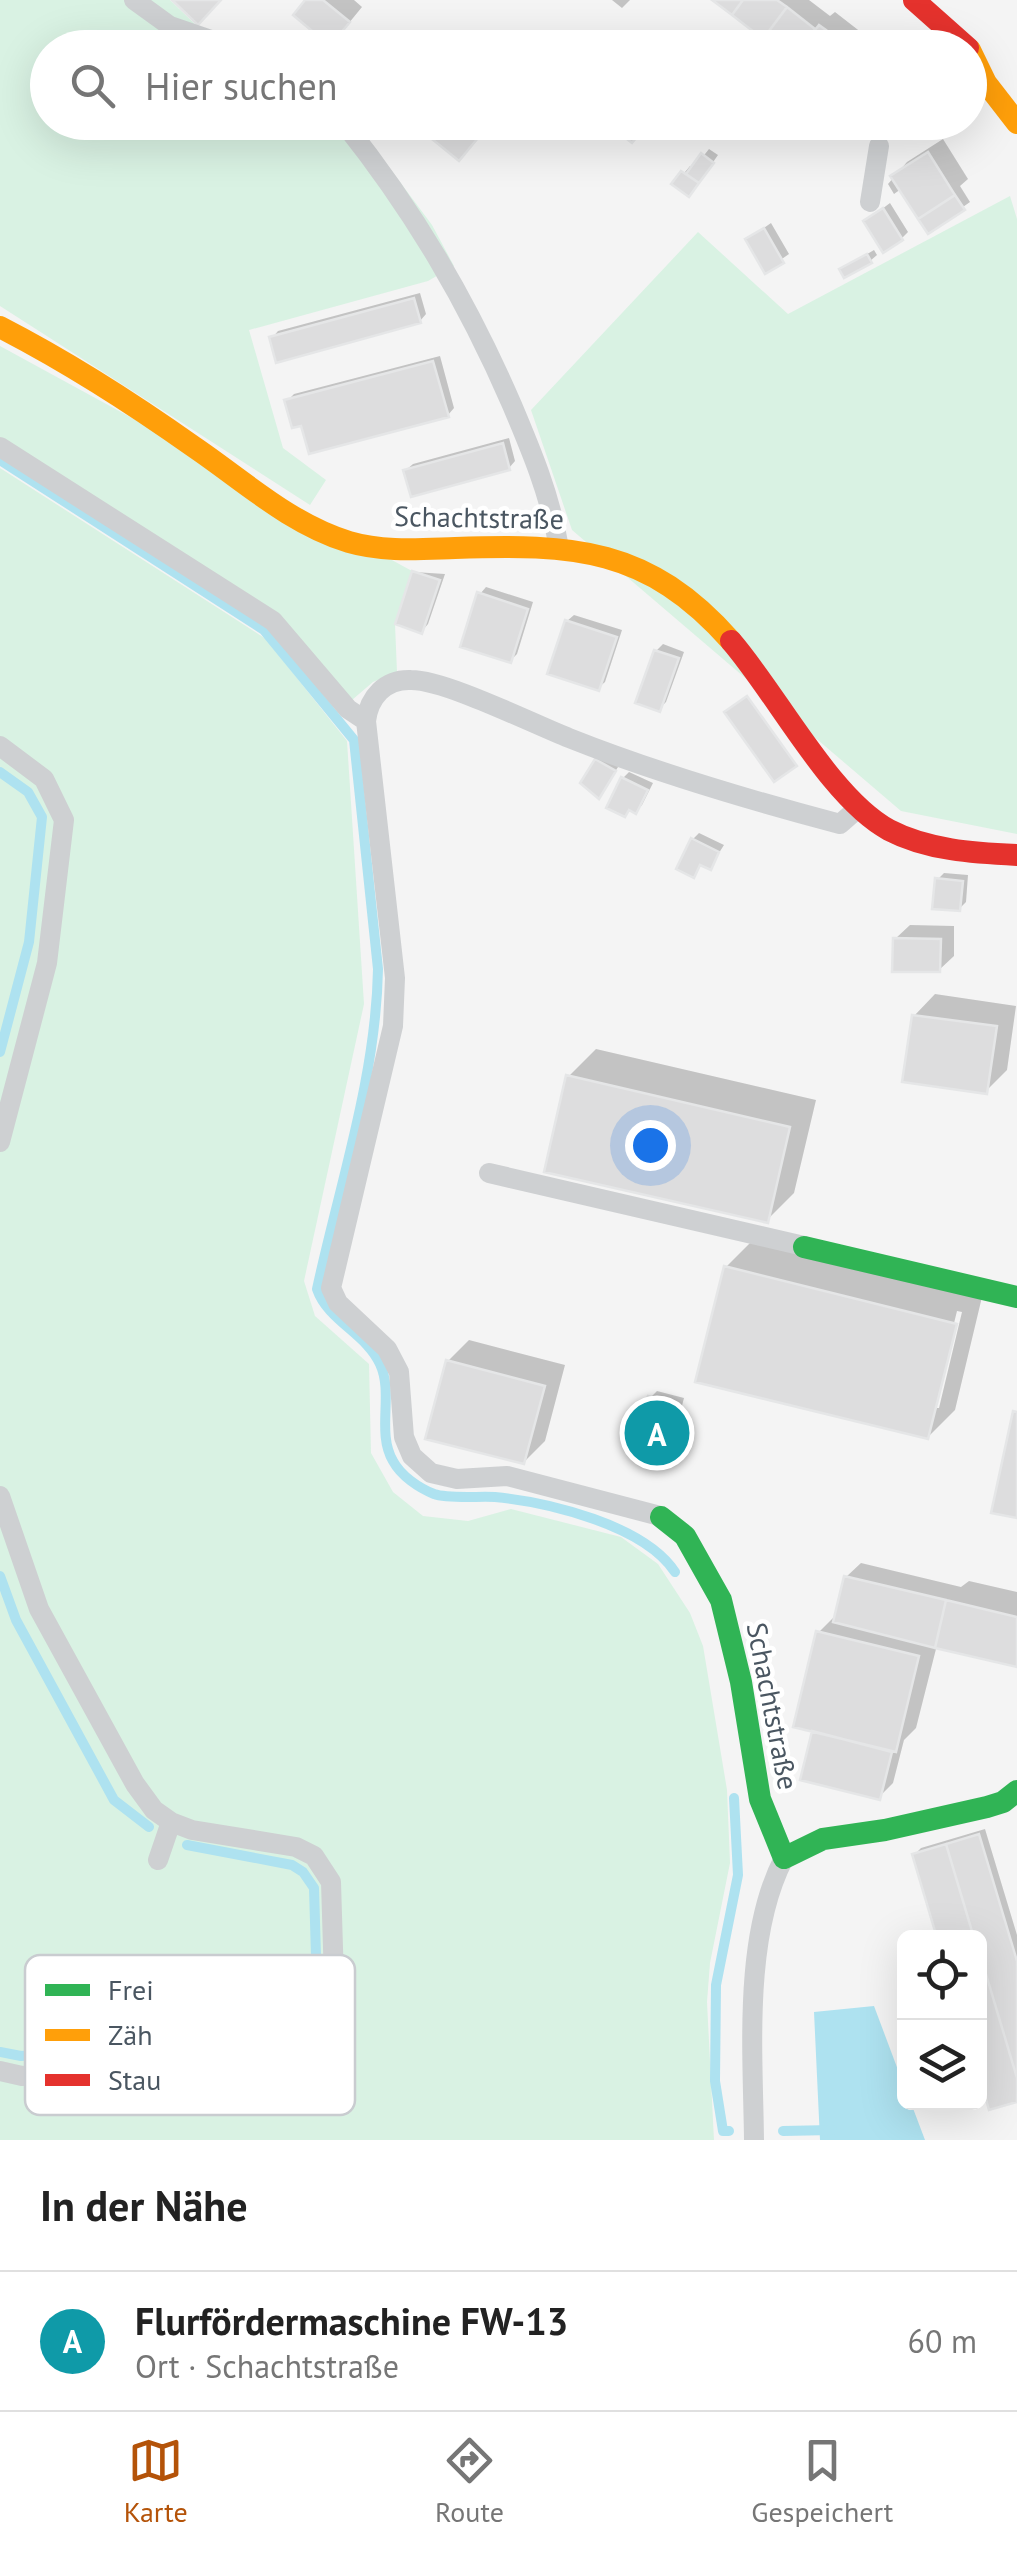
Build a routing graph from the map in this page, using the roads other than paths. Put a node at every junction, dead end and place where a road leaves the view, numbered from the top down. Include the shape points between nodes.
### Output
1 (134, 0) edge
2 (914, 0) edge
3 (182, 30) edge
4 (948, 30) edge
5 (987, 60) edge
6 (1008, 72) dead end
7 (987, 84) edge
8 (1017, 124) edge
9 (356, 140) edge
10 (879, 146) dead end
11 (870, 202) dead end
12 (0, 327) edge
13 (0, 448) edge
14 (558, 545) junction
15 (366, 721) junction
16 (0, 746) edge
17 (858, 809) junction
18 (1017, 855) edge
19 (0, 1142) edge
20 (489, 1173) dead end
21 (804, 1246) joint
22 (1017, 1296) edge
23 (0, 1496) edge
24 (661, 1516) joint
25 (1017, 1791) edge
26 (170, 1822) junction
27 (784, 1858) junction
28 (158, 1860) dead end
29 (334, 1955) edge
30 (0, 2071) edge
31 (25, 2076) edge
32 (754, 2140) edge

1 - 3 lane
2 - 4 street
5 - 6 street
7 - 8 street
9 - 14 lane via 456,288 530,450
10 - 11 lane
12 - 14 street, Schachtstraße via 114,390 308,526 354,543 407,549
13 - 15 lane via 274,622 348,709
14 - 17 street, Schachtstraße via 599,552 682,594 721,630
15 - 17 lane via 368,703 385,686 410,680 748,800 840,824
15 - 24 lane via 394,1010 331,1288 387,1349 399,1372 404,1438 431,1473 508,1476
16 - 19 lane via 44,779 64,820 48,963
17 - 18 street, Schachtstraße via 902,836
20 - 21 lane
21 - 22 street
23 - 26 lane via 39,1610 135,1784
24 - 27 street, Schachtstraße via 685,1536 721,1600 760,1800
25 - 27 street via 987,1808 823,1839
26 - 28 lane
26 - 29 lane via 314,1856 331,1882
27 - 32 lane via 768,1888 756,1966
30 - 31 lane

